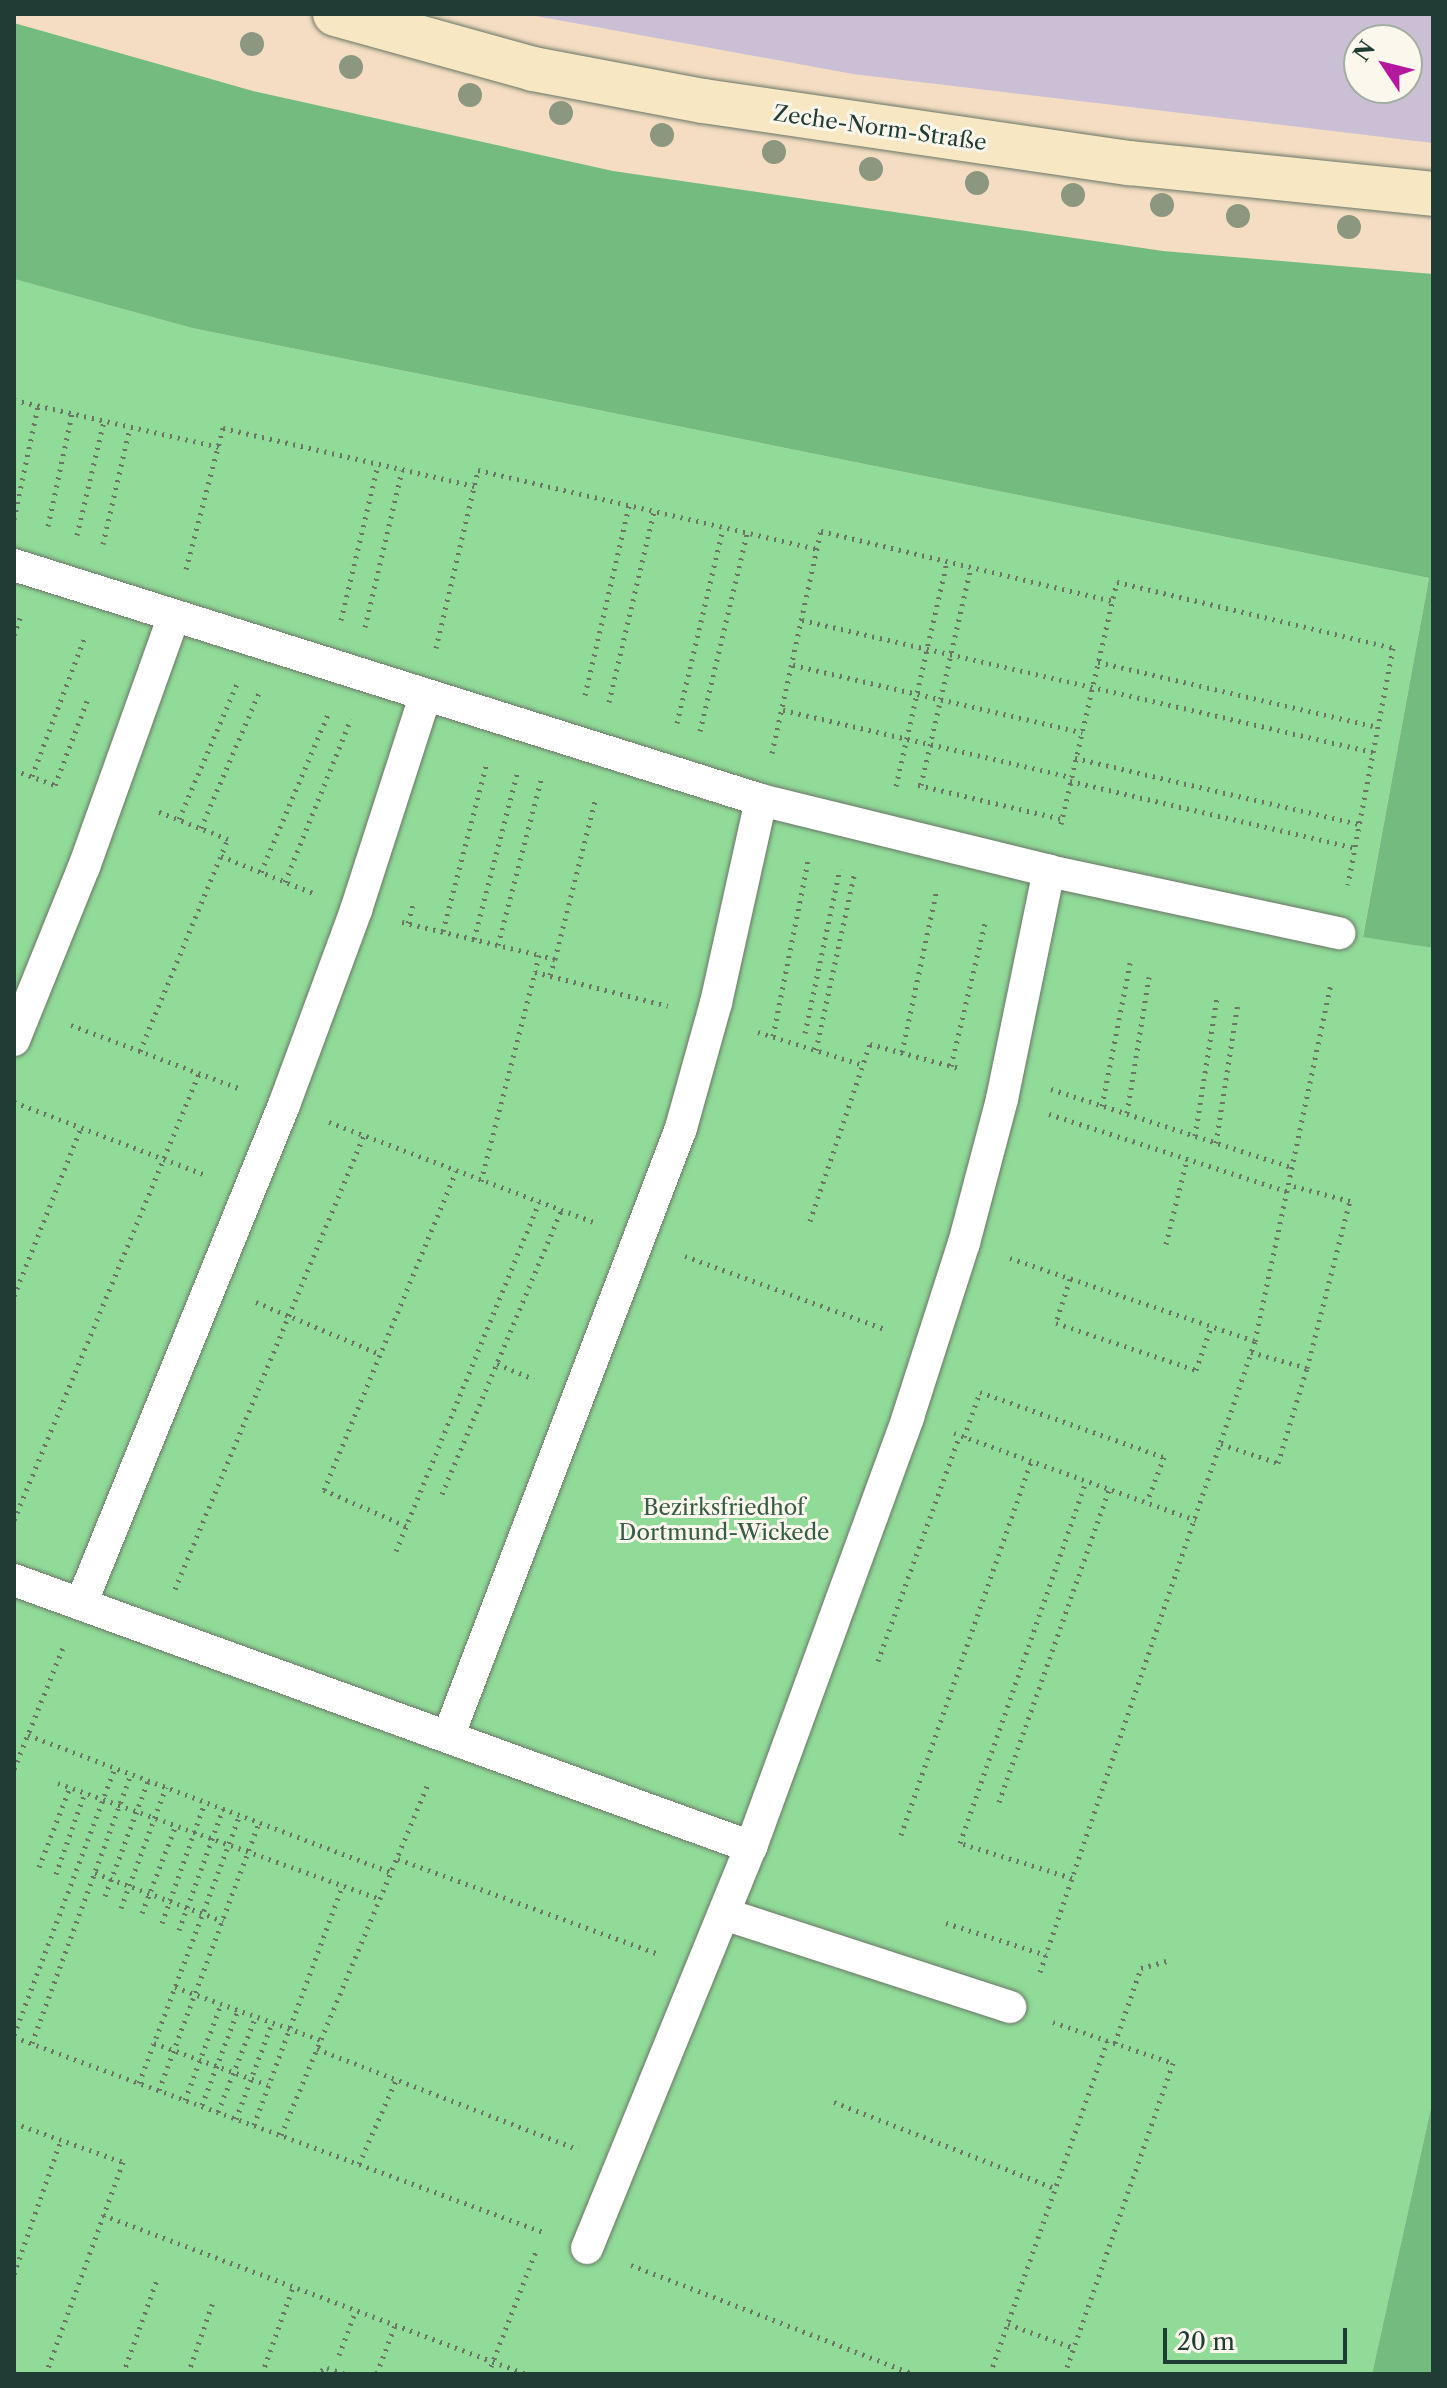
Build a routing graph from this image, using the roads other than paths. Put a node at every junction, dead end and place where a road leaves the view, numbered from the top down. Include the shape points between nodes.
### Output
1 (335, 14) edge
2 (1433, 194) edge
3 (62, 581) edge
4 (173, 618) junction
5 (425, 697) junction
6 (761, 800) junction
7 (1049, 871) junction
8 (1339, 933) road end
9 (14, 1040) edge
10 (14, 1580) edge
11 (81, 1604) junction
12 (448, 1737) junction
13 (751, 1847) junction
14 (724, 1914) junction
15 (1010, 2007) dead end
16 (587, 2248) road end

1 - 2 main road, Zeche-Norm-Straße via 533,69 703,101 1130,163
3 - 4 lane
4 - 5 lane
4 - 9 lane
5 - 6 lane
5 - 11 lane via 356,910 284,1105
6 - 7 lane
6 - 12 lane via 716,1003 681,1128
7 - 8 lane
7 - 13 lane via 1006,1085 964,1243 908,1417
10 - 11 lane
11 - 12 lane
12 - 13 lane
13 - 14 lane
14 - 15 lane
14 - 16 lane

